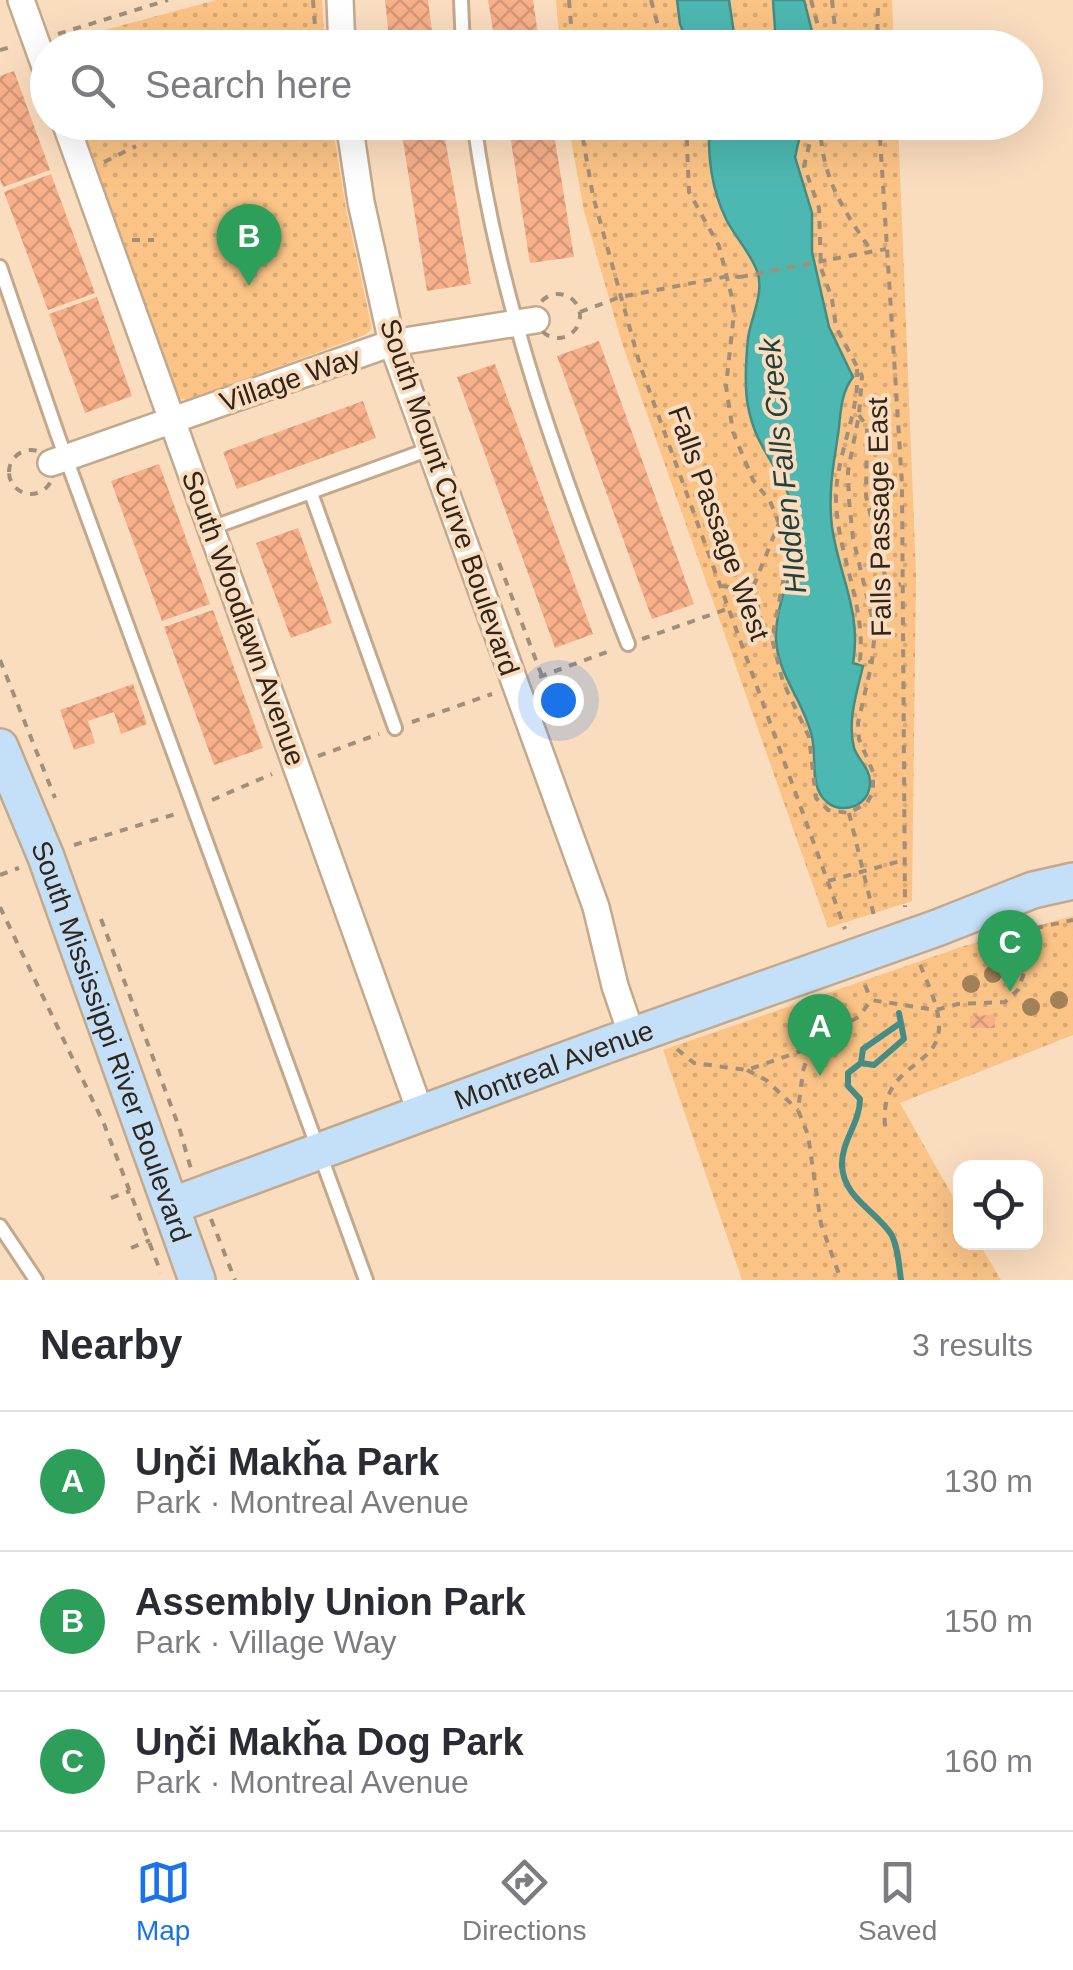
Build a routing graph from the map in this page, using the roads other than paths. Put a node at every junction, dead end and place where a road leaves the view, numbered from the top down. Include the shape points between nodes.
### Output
1 (21, 0) edge
2 (340, 0) edge
3 (461, 0) edge
4 (32, 30) edge
5 (341, 30) edge
6 (463, 30) edge
7 (71, 140) edge
8 (352, 140) edge
9 (477, 140) edge
10 (0, 267) edge
11 (526, 320) junction
12 (392, 343) junction
13 (172, 421) junction
14 (430, 449) junction
15 (59, 460) junction
16 (311, 493) junction
17 (211, 528) junction
18 (628, 644) road end
19 (394, 728) road end
20 (0, 748) edge
21 (1073, 882) edge
22 (1073, 903) edge
23 (937, 928) junction
24 (632, 1036) junction
25 (422, 1114) junction
26 (318, 1151) junction
27 (172, 1206) junction
28 (0, 1226) edge
29 (36, 1280) edge
30 (197, 1280) edge
31 (366, 1280) edge

1 - 4 street
2 - 5 street
3 - 6 lane
7 - 13 street, South Woodlawn Avenue
8 - 12 street, South Mount Curve Boulevard
9 - 11 lane via 492,220
10 - 15 lane
11 - 12 street, Village Way
11 - 18 lane via 570,487
12 - 13 street, Village Way
12 - 14 street, South Mount Curve Boulevard
13 - 15 street, Village Way
13 - 17 street, South Woodlawn Avenue
14 - 16 lane
14 - 24 street, South Mount Curve Boulevard via 596,908
15 - 26 lane via 195,808
16 - 17 lane
16 - 19 lane
17 - 25 street, South Woodlawn Avenue
20 - 27 street, South Mississippi River Boulevard
21 - 23 street, Montreal Avenue via 1033,890
22 - 23 street, Montreal Avenue
23 - 24 street, Montreal Avenue
24 - 25 street, Montreal Avenue
25 - 26 street, Montreal Avenue
26 - 27 street, Montreal Avenue
26 - 31 lane
27 - 30 street, South Mississippi River Boulevard
28 - 29 lane

